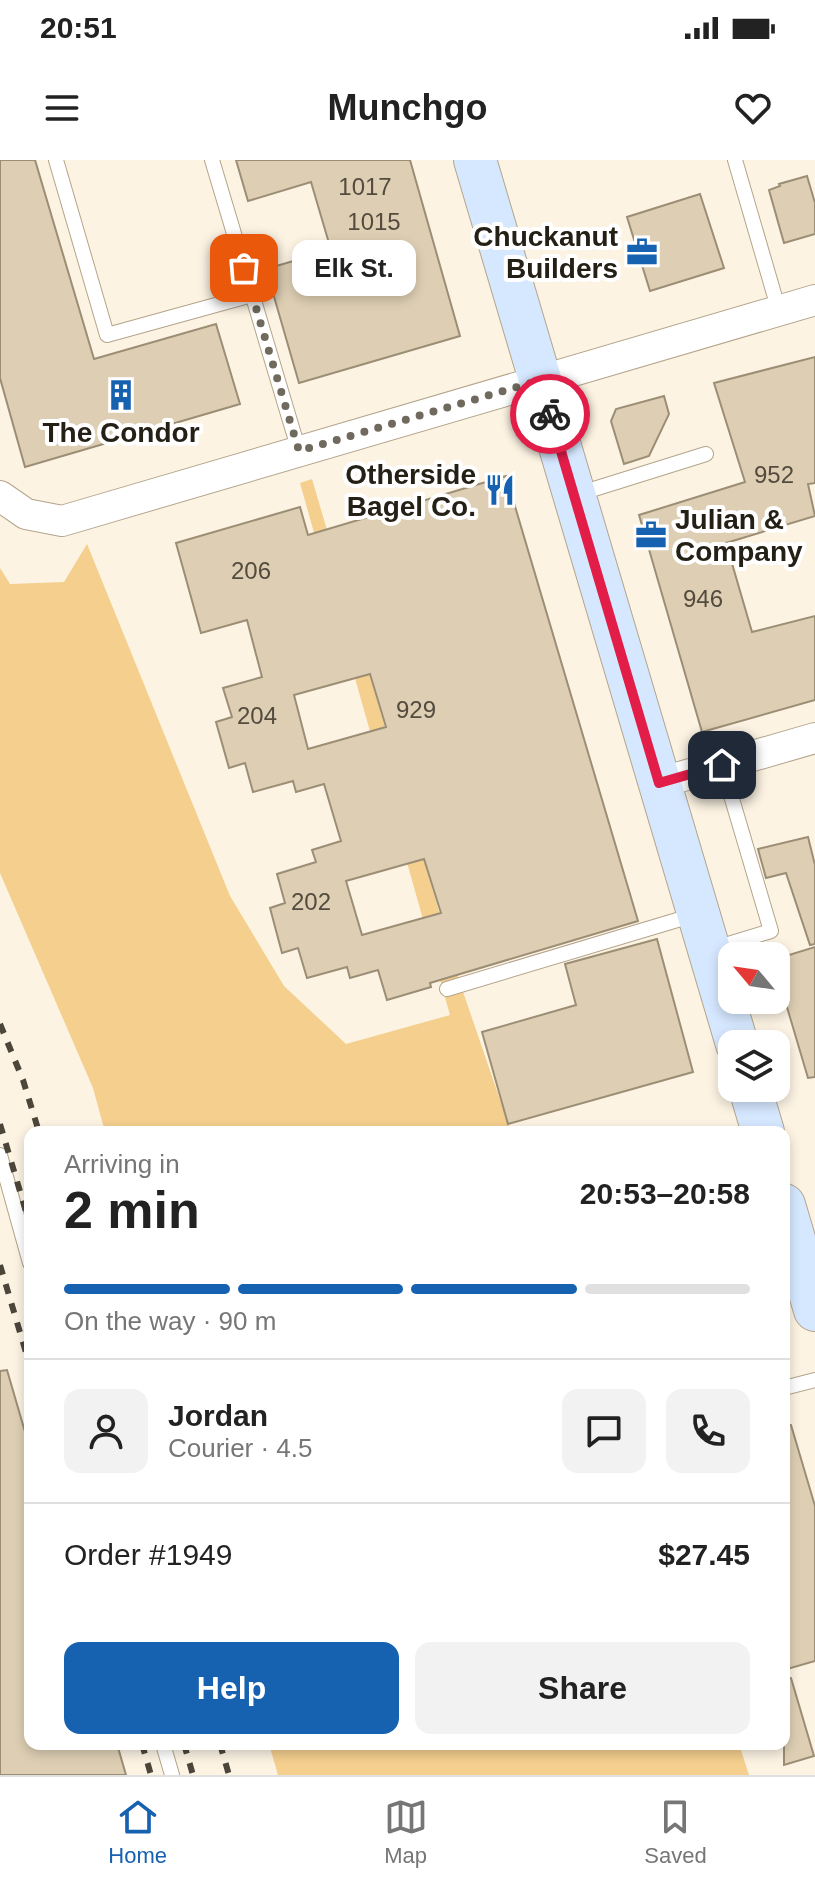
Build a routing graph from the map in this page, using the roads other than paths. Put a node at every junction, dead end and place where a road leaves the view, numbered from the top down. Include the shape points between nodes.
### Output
1 (56, 160) edge
2 (212, 160) edge
3 (475, 160) edge
4 (735, 160) edge
5 (252, 295) junction
6 (815, 300) edge
7 (779, 311) junction
8 (541, 380) junction
9 (299, 451) junction
10 (706, 454) dead end
11 (574, 495) junction
12 (0, 496) edge
13 (815, 738) edge
14 (722, 765) junction
15 (659, 783) junction
16 (704, 932) junction
17 (447, 989) dead end
18 (733, 1030) edge
19 (754, 1102) edge
20 (761, 1126) edge
21 (0, 1155) edge
22 (790, 1225) edge
23 (24, 1241) edge
24 (815, 1310) edge
25 (815, 1380) edge
26 (790, 1386) edge
27 (165, 1750) edge
28 (172, 1775) edge

1 - 5 lane via 107,335
2 - 5 lane
3 - 8 main road
4 - 7 lane
5 - 9 lane
6 - 7 street
7 - 8 street
8 - 9 street
8 - 11 main road
9 - 12 street via 62,521 26,514
10 - 11 lane
11 - 15 main road
13 - 14 street
14 - 15 street
14 - 16 lane via 771,931
15 - 16 main road
16 - 17 lane
16 - 18 main road
19 - 20 main road
21 - 23 lane
22 - 24 main road
25 - 26 lane
27 - 28 lane

